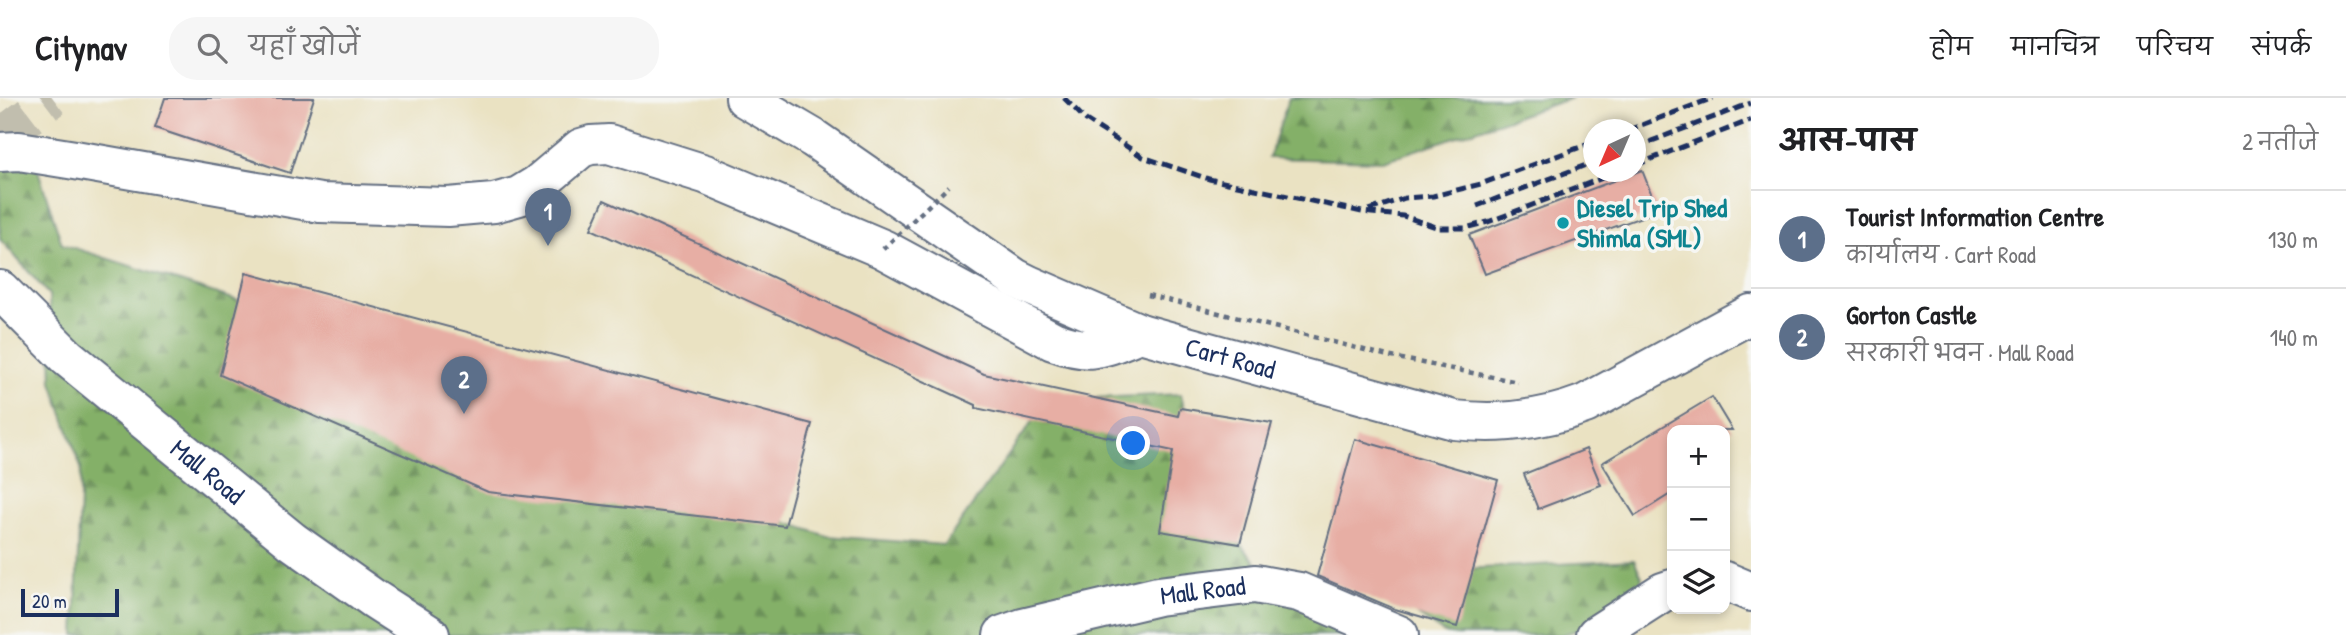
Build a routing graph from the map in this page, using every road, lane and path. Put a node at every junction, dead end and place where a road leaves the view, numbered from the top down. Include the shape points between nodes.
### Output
1 (745, 98) edge
2 (0, 152) edge
3 (958, 195) dead end
4 (883, 249) junction
5 (0, 290) edge
6 (1138, 292) dead end
7 (1751, 314) edge
8 (1140, 333) junction
9 (1524, 384) dead end
10 (1730, 583) edge
11 (1667, 590) edge
12 (1751, 592) edge
13 (430, 635) edge
14 (1003, 635) edge
15 (1398, 635) edge
16 (1596, 635) edge

1 - 8 street, Cart Road via 813,138 1015,278
2 - 4 street via 19,151 320,203 449,206 494,204 519,196 581,148 609,144 705,174
3 - 4 path, bridge via 949,186
4 - 8 street via 1034,332 1075,349 1099,348
5 - 13 street, Mall Road via 67,357 282,533
6 - 9 path
7 - 8 street, Cart Road via 1585,404 1551,416 1492,423 1454,420
10 - 12 street
11 - 16 street
14 - 15 street, Mall Road via 1158,596 1255,584 1299,592

